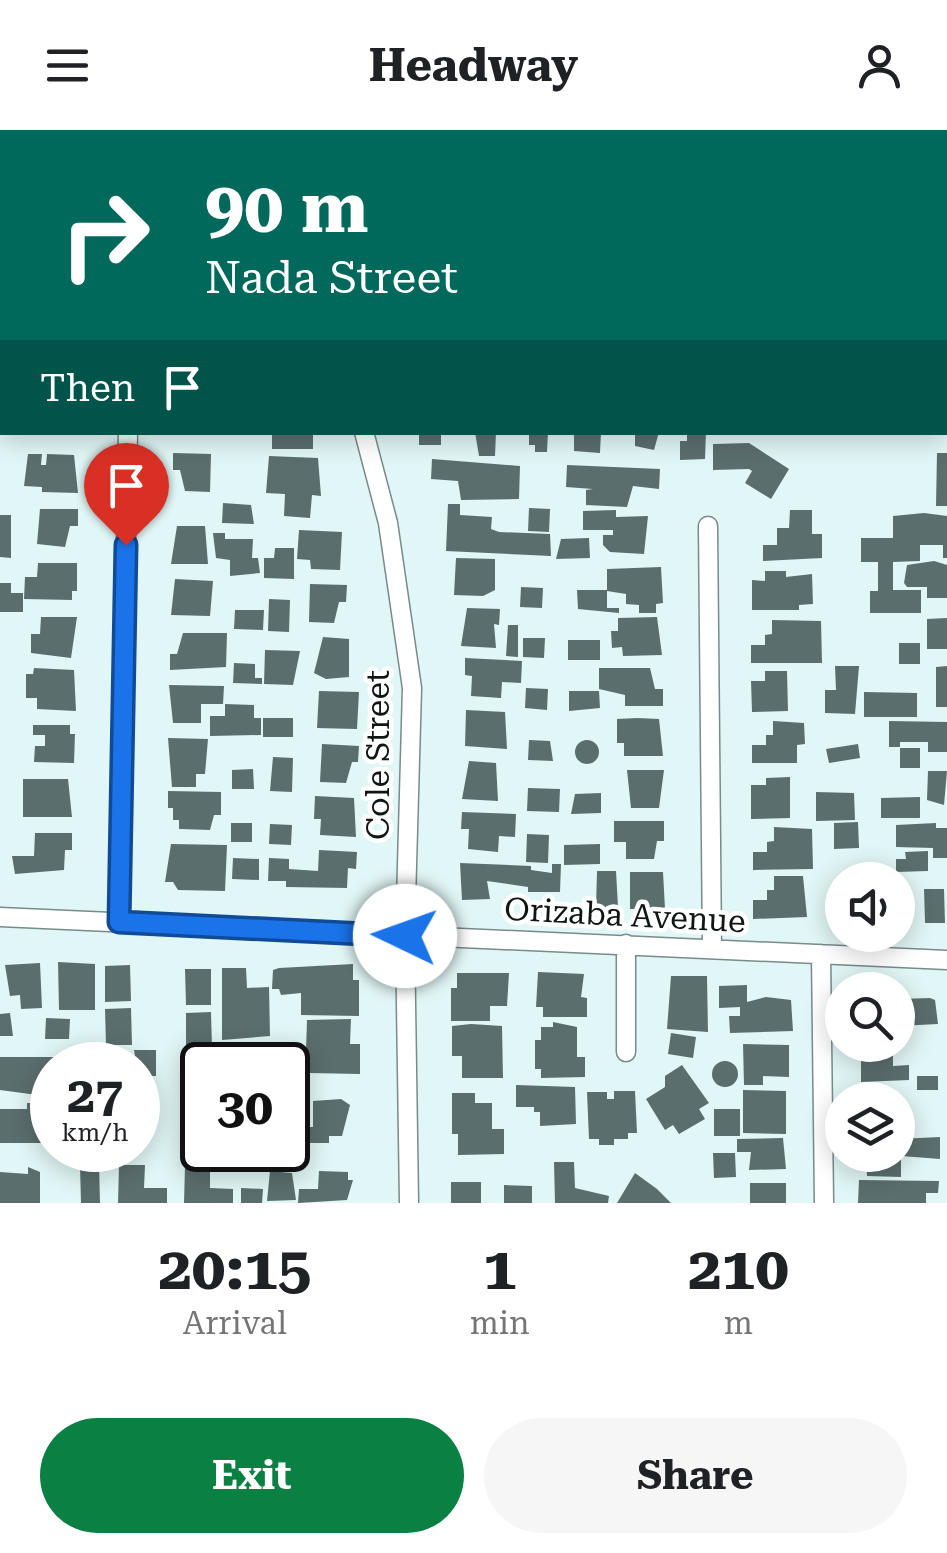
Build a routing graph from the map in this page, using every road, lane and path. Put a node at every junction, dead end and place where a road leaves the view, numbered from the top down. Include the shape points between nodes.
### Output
1 (128, 435) edge
2 (365, 435) edge
3 (708, 526) dead end
4 (0, 917) edge
5 (119, 922) junction
6 (405, 936) junction
7 (626, 944) junction
8 (712, 949) junction
9 (821, 954) junction
10 (947, 960) edge
11 (626, 1052) dead end
12 (409, 1203) edge
13 (824, 1203) edge

1 - 5 street
2 - 6 street, Cole Street via 388,522 412,688
3 - 8 street
4 - 5 street, Orizaba Avenue
5 - 6 street, Orizaba Avenue
6 - 7 street, Orizaba Avenue
6 - 12 street, Cole Street
7 - 8 street, Orizaba Avenue
7 - 11 street
8 - 9 street, Orizaba Avenue
9 - 10 street, Orizaba Avenue
9 - 13 street

